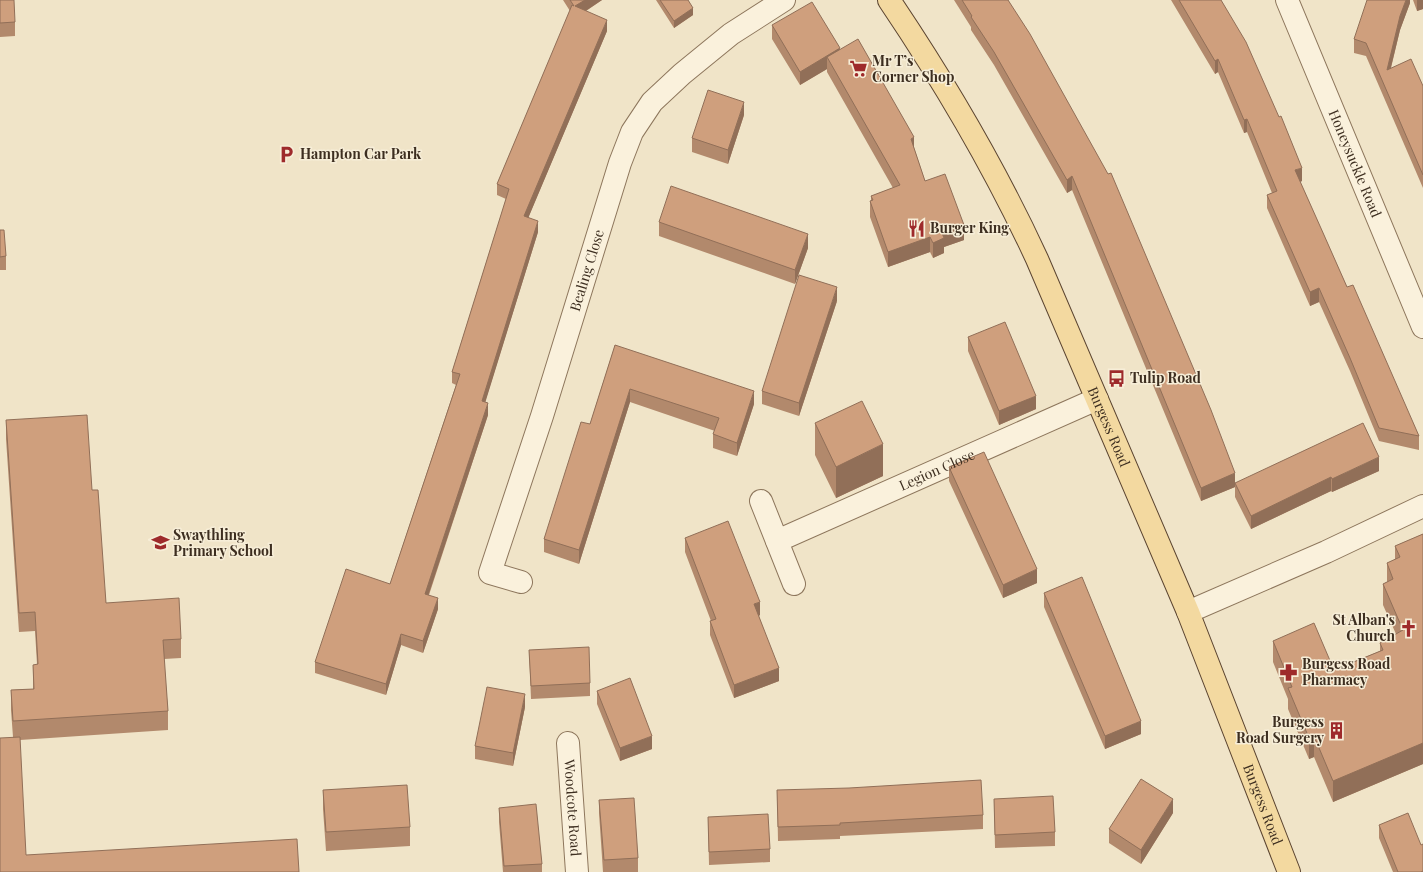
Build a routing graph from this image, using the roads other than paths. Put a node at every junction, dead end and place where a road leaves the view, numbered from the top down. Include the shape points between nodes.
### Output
1 (784, 0) edge
2 (889, 0) edge
3 (1287, 0) edge
4 (1423, 327) edge
5 (1097, 399) junction
6 (761, 501) dead end
7 (1423, 506) edge
8 (777, 541) junction
9 (521, 582) dead end
10 (794, 584) dead end
11 (1188, 612) junction
12 (568, 744) dead end
13 (577, 872) edge
14 (1289, 872) edge

1 - 9 street, Bealing Close via 731,34 682,74 652,102 632,132 490,573
2 - 5 main road, Burgess Road via 960,110 1010,202
3 - 4 street, Honeysuckle Road
5 - 8 street, Legion Close
5 - 11 main road, Burgess Road
6 - 8 street
7 - 11 street
8 - 10 street
11 - 14 main road, Burgess Road
12 - 13 street, Woodcote Road

